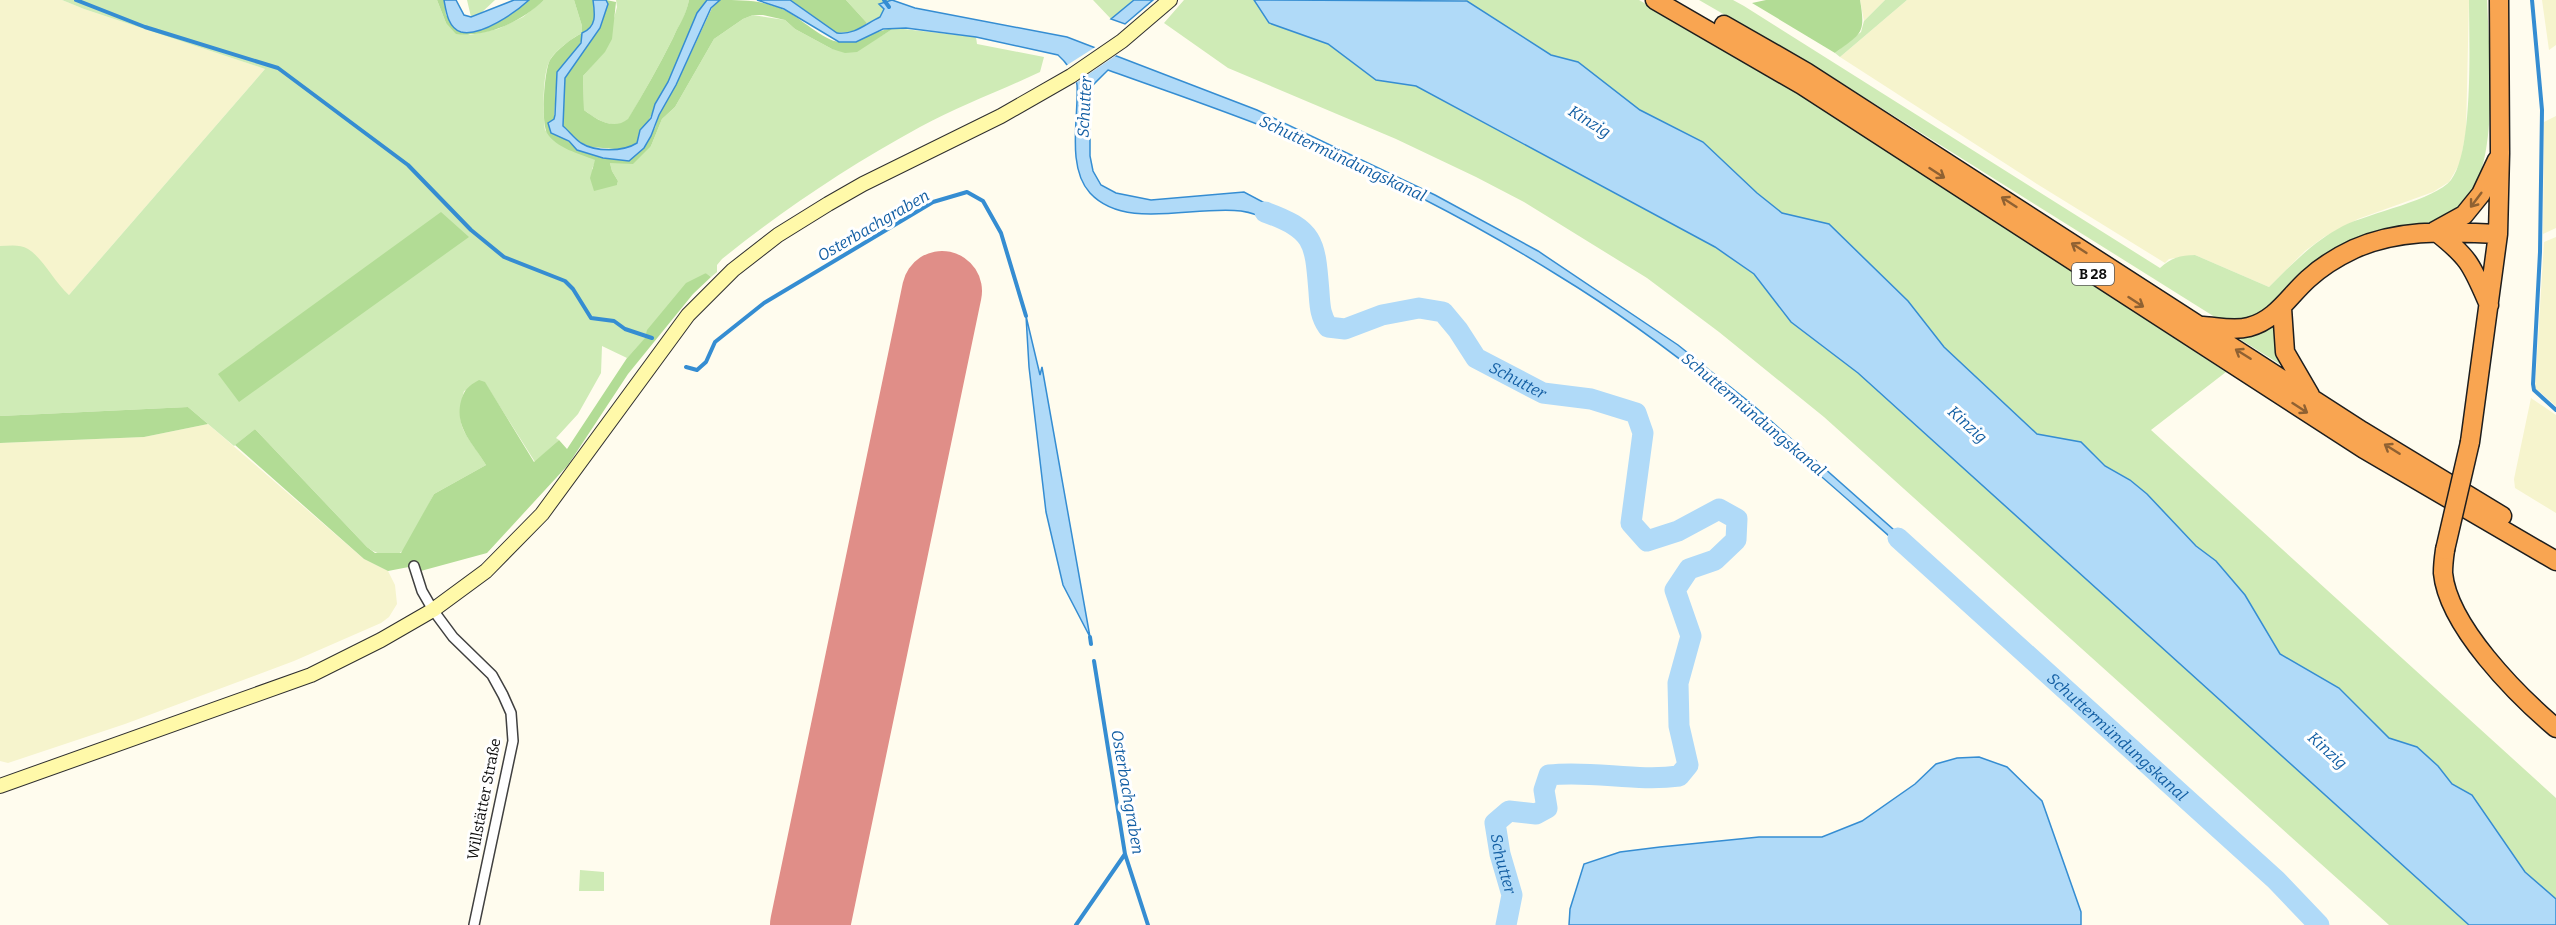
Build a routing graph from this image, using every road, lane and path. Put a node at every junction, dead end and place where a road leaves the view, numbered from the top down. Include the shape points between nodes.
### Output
1 (1170, 0) edge
2 (1655, 0) edge
3 (1680, 0) edge
4 (2499, 0) edge
5 (2500, 153) junction
6 (2435, 231) junction
7 (2498, 234) junction
8 (2489, 306) junction
9 (2282, 308) junction
10 (2198, 325) junction
11 (2311, 396) junction
12 (2556, 549) edge
13 (2556, 561) edge
14 (414, 566) dead end
15 (433, 610) junction
16 (2556, 728) edge
17 (0, 786) edge
18 (474, 925) edge

1 - 15 street via 1122,41 1036,97 828,204 778,235 733,270 688,315 542,514 486,571
2 -> 13 highway, B 28 via 1802,85 2364,449
10 -> 3 highway, B 28 via 1806,72
4 - 5 highway
5 -> 6 highway via 2481,194 2464,215
5 - 7 highway
6 - 7 highway
6 - 8 highway via 2466,258
6 - 9 highway via 2396,235 2346,253 2309,278
7 - 8 highway
8 - 16 highway, bridge via 2470,442 2443,573 2462,624 2526,701
9 - 10 highway via 2248,327
9 - 11 highway via 2285,352
11 -> 10 highway, B 28
12 -> 11 highway, B 28
14 - 15 street, Willstätter Straße
15 - 17 street via 311,675
15 - 18 street, Willstätter Straße via 453,637 492,675 511,712 513,741

